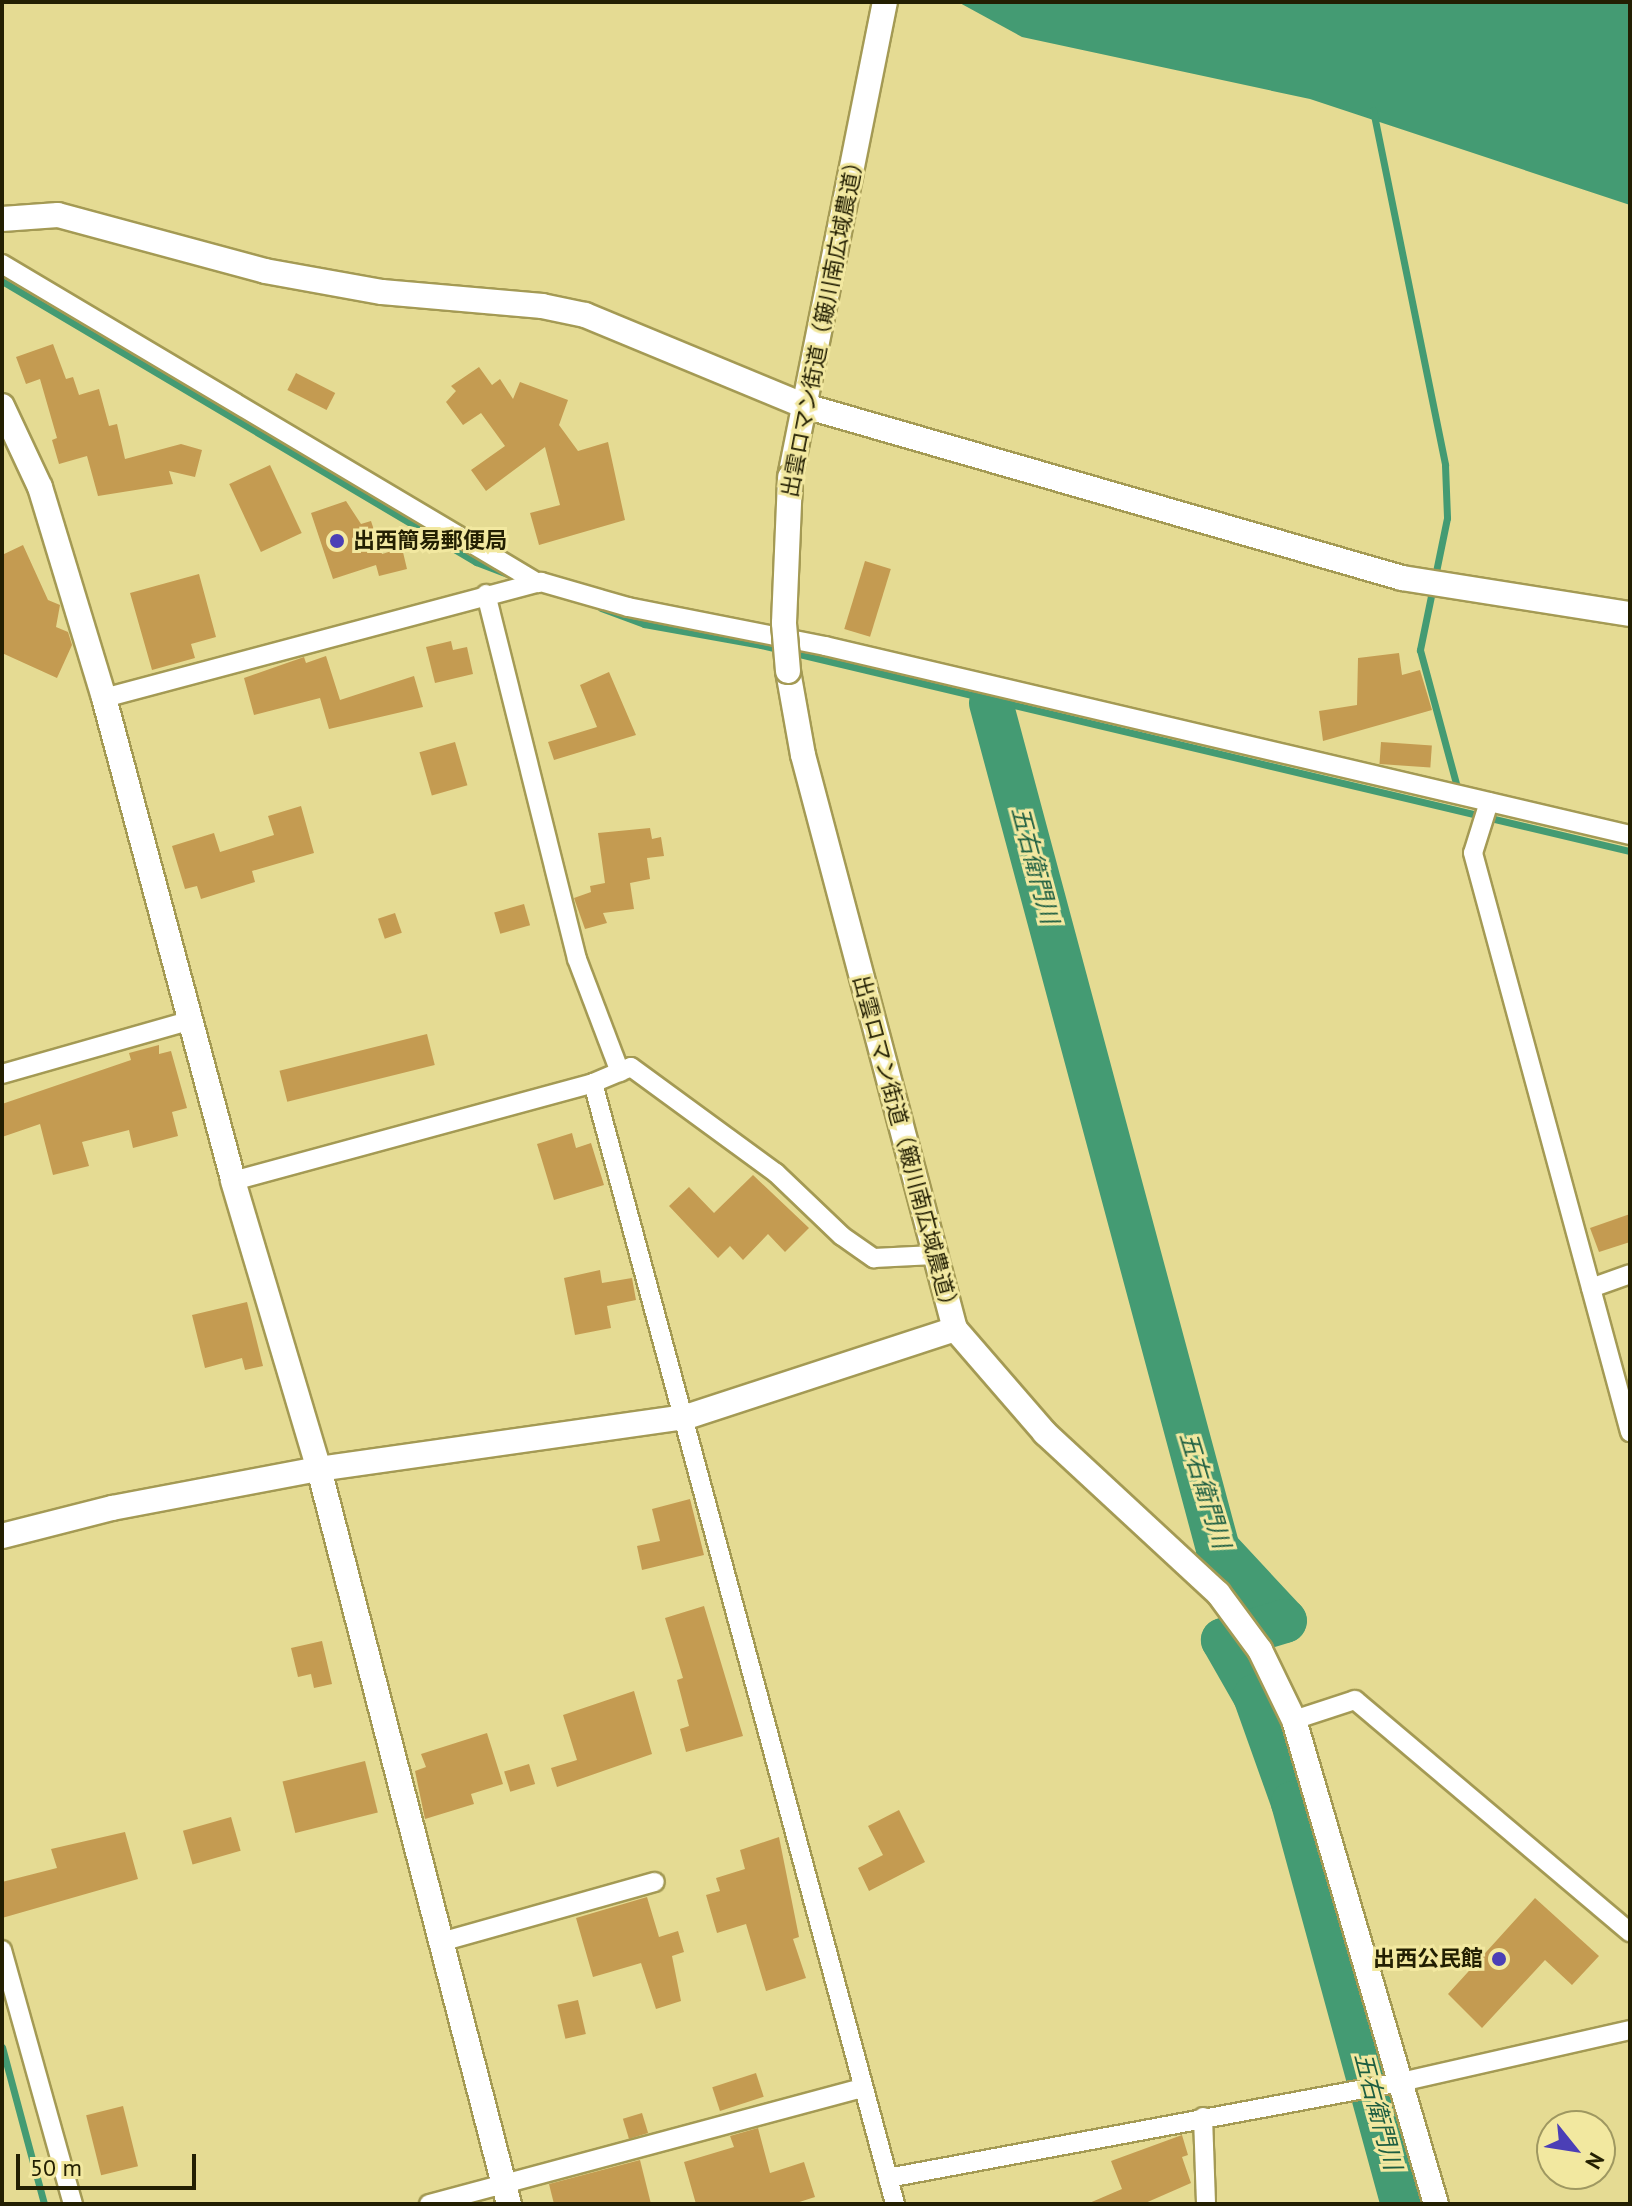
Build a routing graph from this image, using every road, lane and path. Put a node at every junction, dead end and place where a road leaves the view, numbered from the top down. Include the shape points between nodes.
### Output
1 (885, 2) edge
2 (2, 219) edge
3 (2, 264) edge
4 (2, 406) edge
5 (805, 406) junction
6 (538, 583) junction
7 (486, 594) junction
8 (1630, 614) edge
9 (104, 698) junction
10 (1489, 802) junction
11 (1630, 835) edge
12 (191, 1020) junction
13 (620, 1072) junction
14 (2, 1074) edge
15 (593, 1083) junction
16 (233, 1181) junction
17 (934, 1255) junction
18 (1630, 1274) edge
19 (1591, 1288) junction
20 (955, 1329) junction
21 (686, 1417) junction
22 (1630, 1432) edge
23 (319, 1469) junction
24 (2, 1536) edge
25 (1294, 1720) junction
26 (655, 1882) dead end
27 (1630, 1932) edge
28 (441, 1942) junction
29 (2, 1950) edge
30 (1630, 2030) edge
31 (1401, 2082) junction
32 (862, 2088) junction
33 (1203, 2117) junction
34 (888, 2178) junction
35 (506, 2194) edge
36 (73, 2204) edge
37 (429, 2204) edge
38 (895, 2204) edge
39 (1206, 2204) edge
40 (1436, 2204) edge

1 - 5 street, 出雲ロマン街道（簸川南広域農道）
2 - 5 street via 58,215 265,271 382,292 542,306 585,315
3 - 6 street
4 - 9 street via 40,487
5 - 8 street via 1402,578
5 - 17 street, 出雲ロマン街道（簸川南広域農道）, bridge via 790,477 784,608 788,671 803,755
6 - 7 street
6 - 10 street
7 - 9 street
7 - 13 street via 577,959
9 - 12 street
10 - 11 street
10 - 19 street via 1473,853
12 - 14 street
12 - 16 street
13 - 15 street
13 - 17 street via 631,1067 764,1164 874,1258
15 - 16 street
15 - 21 street
16 - 23 street
17 - 20 street, 出雲ロマン街道（簸川南広域農道）
18 - 19 street
19 - 22 street
20 - 21 street
20 - 25 street, 出雲ロマン街道（簸川南広域農道） via 1045,1433 1218,1593 1260,1650
21 - 23 street
21 - 32 street
23 - 24 street via 112,1508
23 - 28 street
25 - 27 street via 1355,1700
25 - 31 street, 出雲ロマン街道（簸川南広域農道）
26 - 28 street
28 - 35 street
29 - 36 street
30 - 31 street
31 - 33 street
31 - 40 street, 出雲ロマン街道（簸川南広域農道）
32 - 34 street
32 - 35 street
33 - 34 street
33 - 39 street
34 - 38 street
35 - 37 street

